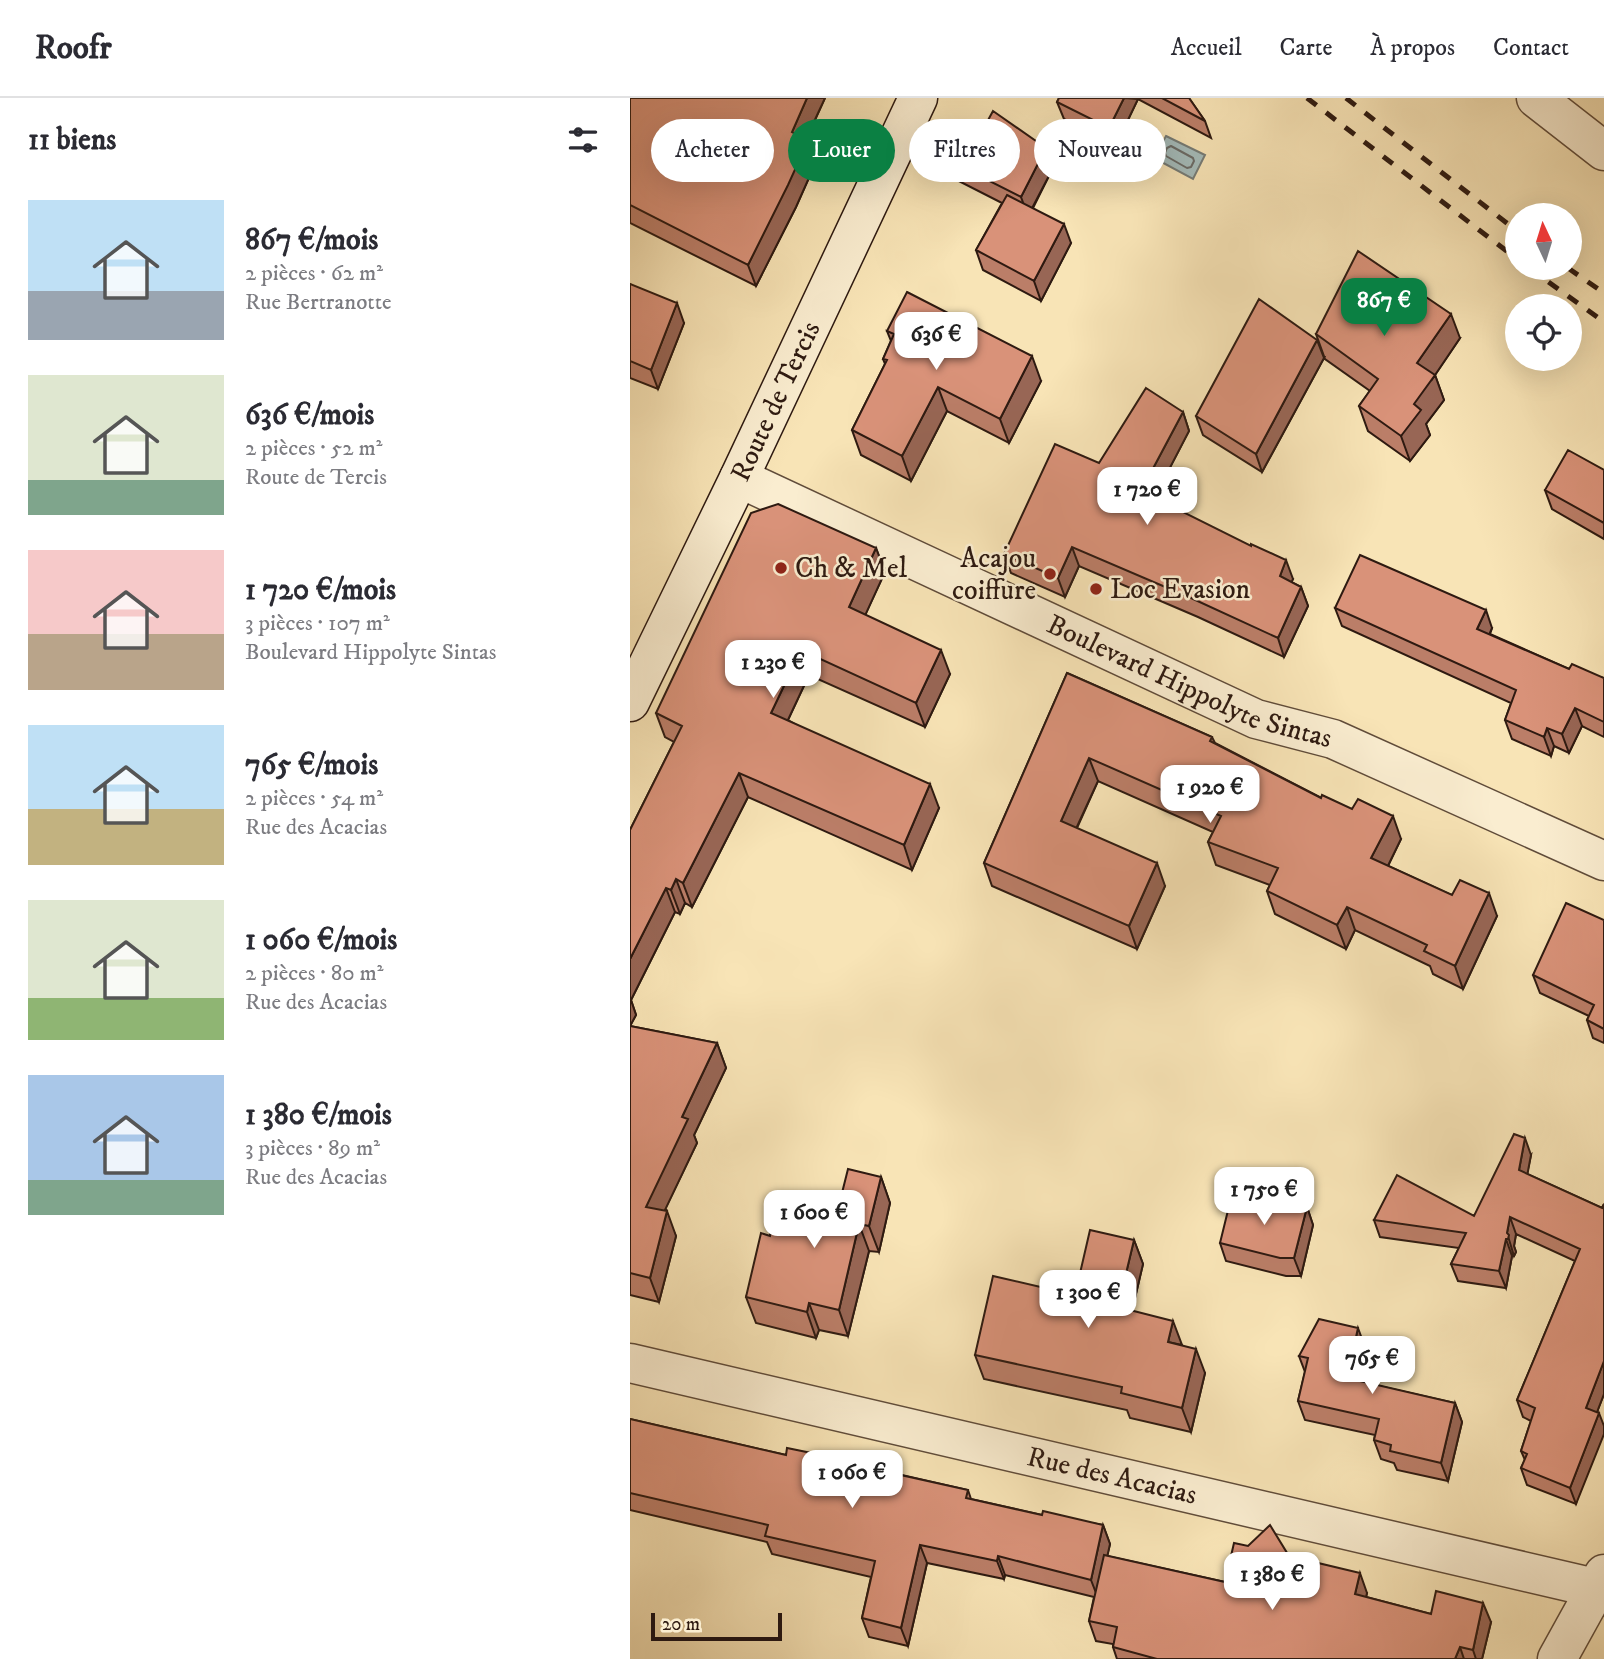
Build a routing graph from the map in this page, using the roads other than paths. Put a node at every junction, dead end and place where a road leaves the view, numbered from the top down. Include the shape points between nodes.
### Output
1 (918, 98) edge
2 (1536, 98) edge
3 (1604, 151) edge
4 (739, 478) junction
5 (630, 702) edge
6 (1604, 861) edge
7 (630, 1363) edge
8 (1600, 1581) edge
9 (1557, 1659) edge

1 - 4 street, Route de Tercis
2 - 3 street
4 - 5 street, Route de Tercis
4 - 6 street, Boulevard Hippolyte Sintas via 1256,719 1333,739
7 - 8 street, Rue des Acacias
8 - 9 street

